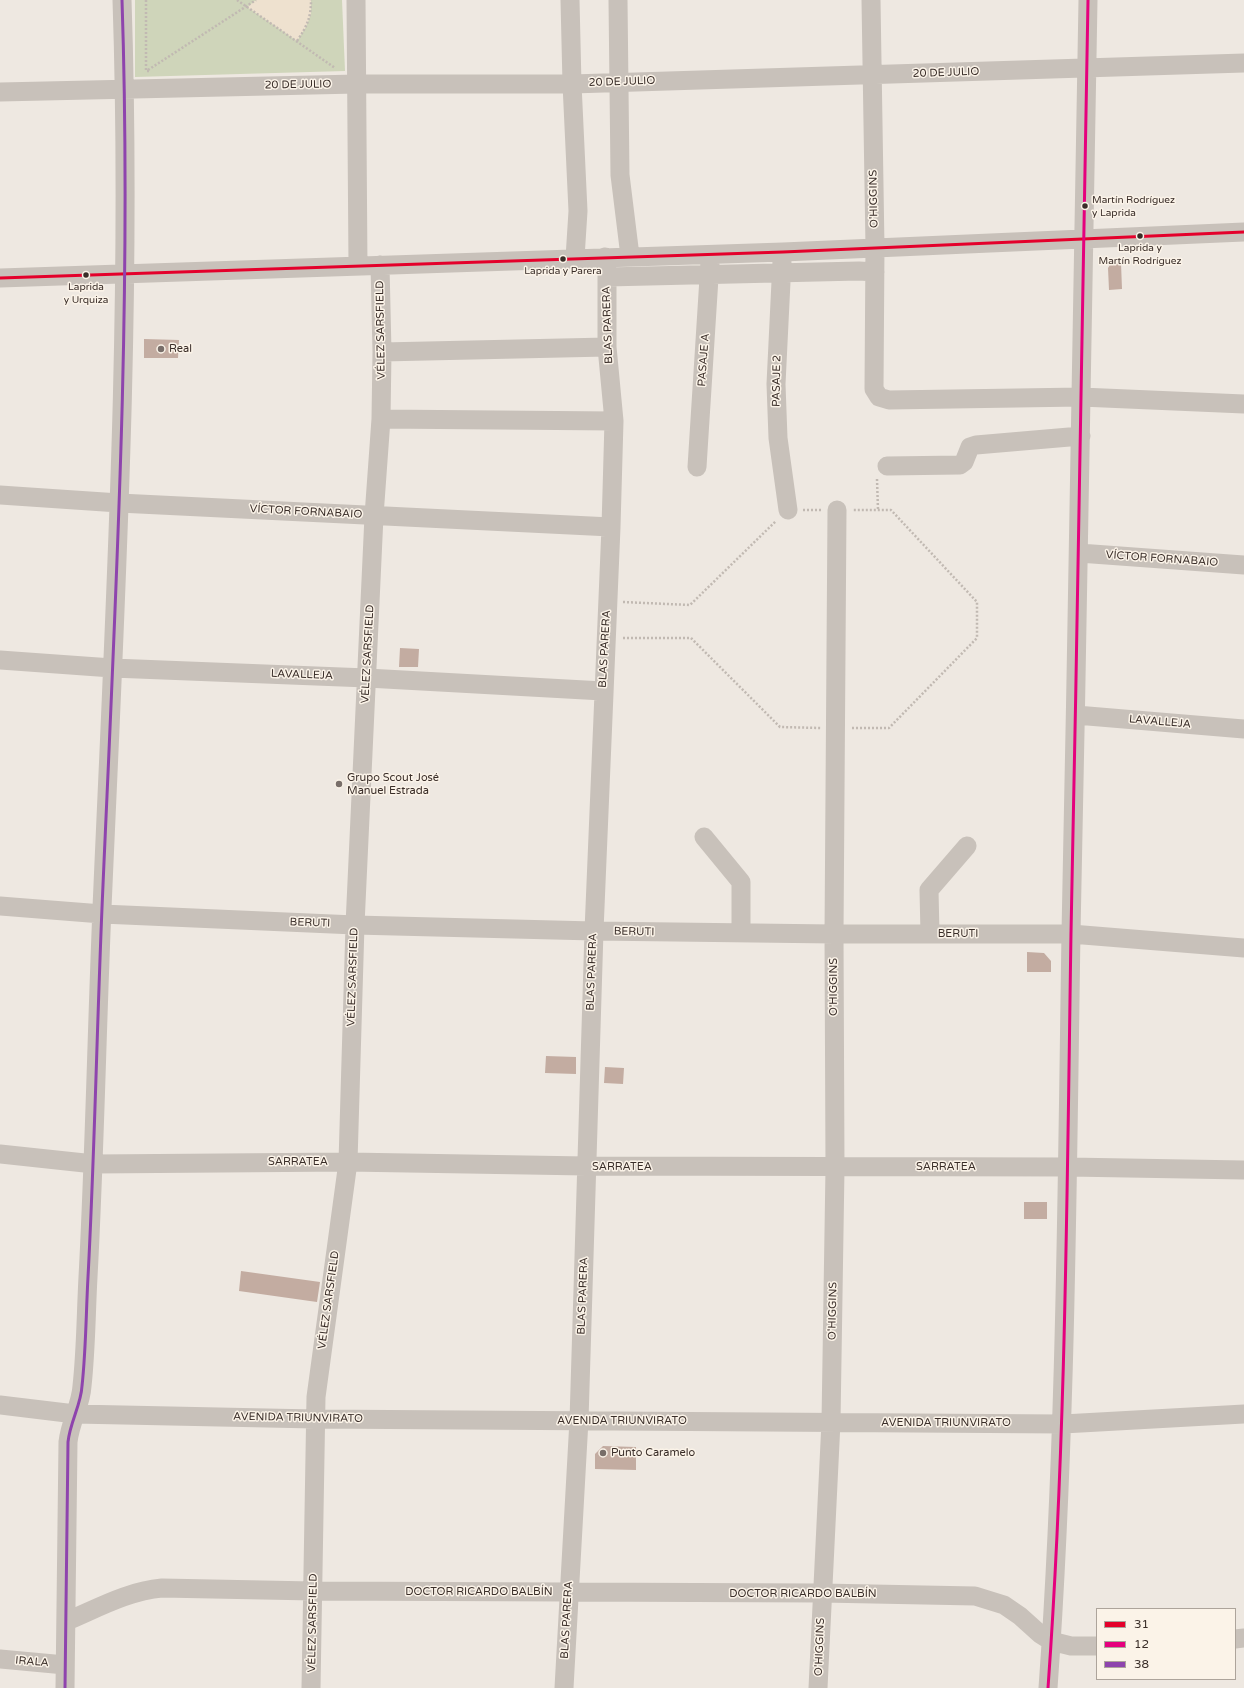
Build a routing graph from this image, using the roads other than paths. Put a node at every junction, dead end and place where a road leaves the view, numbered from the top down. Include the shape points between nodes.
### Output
1 (122, 0) edge
2 (356, 0) edge
3 (570, 0) edge
4 (618, 0) edge
5 (871, 0) edge
6 (1088, 0) edge
7 (1244, 63) edge
8 (1087, 69) junction
9 (872, 75) junction
10 (619, 81) junction
11 (138, 83) junction
12 (357, 84) junction
13 (572, 84) junction
14 (0, 92) edge
15 (1244, 232) edge
16 (1084, 237) junction
17 (875, 247) junction
18 (783, 252) junction
19 (711, 254) junction
20 (630, 256) junction
21 (605, 257) junction
22 (575, 258) junction
23 (380, 265) junction
24 (358, 266) junction
25 (875, 272) junction
26 (782, 273) junction
27 (125, 274) junction
28 (709, 274) junction
29 (607, 277) junction
30 (0, 278) edge
31 (607, 346) junction
32 (382, 352) junction
33 (1081, 397) junction
34 (1244, 404) edge
35 (380, 419) junction
36 (614, 421) junction
37 (1081, 436) junction
38 (697, 467) dead end
39 (882, 470) road end
40 (0, 495) edge
41 (119, 503) junction
42 (788, 510) road end
43 (838, 510) road end
44 (374, 516) junction
45 (611, 527) junction
46 (1079, 553) junction
47 (1244, 565) edge
48 (0, 660) edge
49 (112, 668) junction
50 (367, 678) junction
51 (603, 691) junction
52 (1076, 715) junction
53 (1244, 729) edge
54 (704, 837) dead end
55 (967, 846) dead end
56 (0, 906) edge
57 (102, 914) junction
58 (355, 925) junction
59 (594, 931) junction
60 (741, 933) junction
61 (834, 934) junction
62 (930, 934) junction
63 (1071, 934) junction
64 (1244, 948) edge
65 (0, 1154) edge
66 (348, 1162) junction
67 (94, 1164) junction
68 (586, 1166) junction
69 (1069, 1167) junction
70 (835, 1168) junction
71 (1244, 1170) edge
72 (0, 1406) edge
73 (75, 1414) junction
74 (1244, 1414) edge
75 (314, 1419) junction
76 (579, 1420) junction
77 (831, 1422) junction
78 (1063, 1424) junction
79 (314, 1591) junction
80 (568, 1593) junction
81 (822, 1593) junction
82 (67, 1621) junction
83 (1051, 1641) junction
84 (1096, 1646) edge
85 (0, 1659) edge
86 (65, 1665) junction
87 (65, 1688) edge
88 (311, 1688) edge
89 (564, 1688) edge
90 (818, 1688) edge
91 (1048, 1688) edge

1 - 11 street
2 - 12 street
3 - 13 street
4 - 10 street
5 - 9 street, O'HIGGINS
6 - 8 street
7 - 8 street, 20 DE JULIO
8 - 9 street, 20 DE JULIO
8 - 16 street
9 - 10 street, 20 DE JULIO
9 - 17 street, O'HIGGINS
10 - 13 street, 20 DE JULIO
10 - 20 street via 620,175
11 - 12 street, 20 DE JULIO
11 - 14 street, 20 DE JULIO
11 - 27 street
12 - 13 street, 20 DE JULIO
12 - 24 street
13 - 22 street via 578,211
15 - 16 street
16 - 17 street
16 - 33 street
17 - 18 street
17 - 25 street, O'HIGGINS
18 - 19 street
18 - 26 street, PASAJE 2
19 - 20 street
19 - 28 street, PASAJE A
20 - 21 street
21 - 22 street
21 - 29 street, BLAS PARERA
22 - 23 street
23 - 24 street
23 - 32 street, VÉLEZ SARSFIELD
24 - 27 street
25 - 26 street
25 - 33 street, O'HIGGINS via 874,389 879,397 889,400
26 - 28 street
26 - 42 street, PASAJE 2 via 776,384 778,438
27 - 30 street
27 - 41 street
28 - 29 street
28 - 38 street, PASAJE A
29 - 31 street, BLAS PARERA
31 - 32 street
31 - 36 street, BLAS PARERA
32 - 35 street, VÉLEZ SARSFIELD
33 - 34 street
33 - 37 street
35 - 36 street
35 - 44 street, VÉLEZ SARSFIELD
36 - 45 street, BLAS PARERA
37 - 39 street via 976,445 970,447 964,462 960,465
37 - 46 street
40 - 41 street, VÍCTOR FORNABAIO
41 - 44 street, VÍCTOR FORNABAIO
41 - 49 street
43 - 61 street, O'HIGGINS
44 - 45 street, VÍCTOR FORNABAIO
44 - 50 street, VÉLEZ SARSFIELD
45 - 51 street, BLAS PARERA
46 - 47 street, VÍCTOR FORNABAIO
46 - 52 street
48 - 49 street, LAVALLEJA
49 - 50 street, LAVALLEJA
49 - 57 street
50 - 51 street, LAVALLEJA
50 - 58 street, VÉLEZ SARSFIELD
51 - 59 street, BLAS PARERA
52 - 53 street, LAVALLEJA
52 - 63 street
54 - 60 street via 742,882
55 - 62 street via 929,890
56 - 57 street, BERUTI
57 - 58 street, BERUTI
57 - 67 street
58 - 59 street, BERUTI
58 - 66 street, VÉLEZ SARSFIELD
59 - 60 street, BERUTI
59 - 68 street, BLAS PARERA
60 - 61 street, BERUTI
61 - 62 street, BERUTI
61 - 70 street, O'HIGGINS
62 - 63 street, BERUTI
63 - 64 street, BERUTI
63 - 69 street
65 - 67 street, SARRATEA
66 - 67 street, SARRATEA
66 - 68 street, SARRATEA
66 - 75 street, VÉLEZ SARSFIELD
67 - 73 street via 82,1391
68 - 70 street, SARRATEA
68 - 76 street, BLAS PARERA
69 - 70 street, SARRATEA
69 - 71 street, SARRATEA
69 - 78 street
70 - 77 street, O'HIGGINS
72 - 73 street, AVENIDA TRIUNVIRATO
73 - 75 street, AVENIDA TRIUNVIRATO
73 - 82 street via 68,1442
74 - 78 street, AVENIDA TRIUNVIRATO
75 - 76 street, AVENIDA TRIUNVIRATO
75 - 79 street, VÉLEZ SARSFIELD
76 - 77 street, AVENIDA TRIUNVIRATO
76 - 80 street, BLAS PARERA
77 - 78 street, AVENIDA TRIUNVIRATO
77 - 81 street, O'HIGGINS
78 - 83 street
79 - 80 street, DOCTOR RICARDO BALBÍN
79 - 82 street, DOCTOR RICARDO BALBÍN via 145,1589
79 - 88 street, VÉLEZ SARSFIELD
80 - 81 street, DOCTOR RICARDO BALBÍN
80 - 89 street, BLAS PARERA
81 - 83 street, DOCTOR RICARDO BALBÍN via 975,1596 1004,1605
81 - 90 street, O'HIGGINS
82 - 86 street
83 - 84 street via 1071,1646
83 - 91 street
85 - 86 street, IRALA
86 - 87 street

